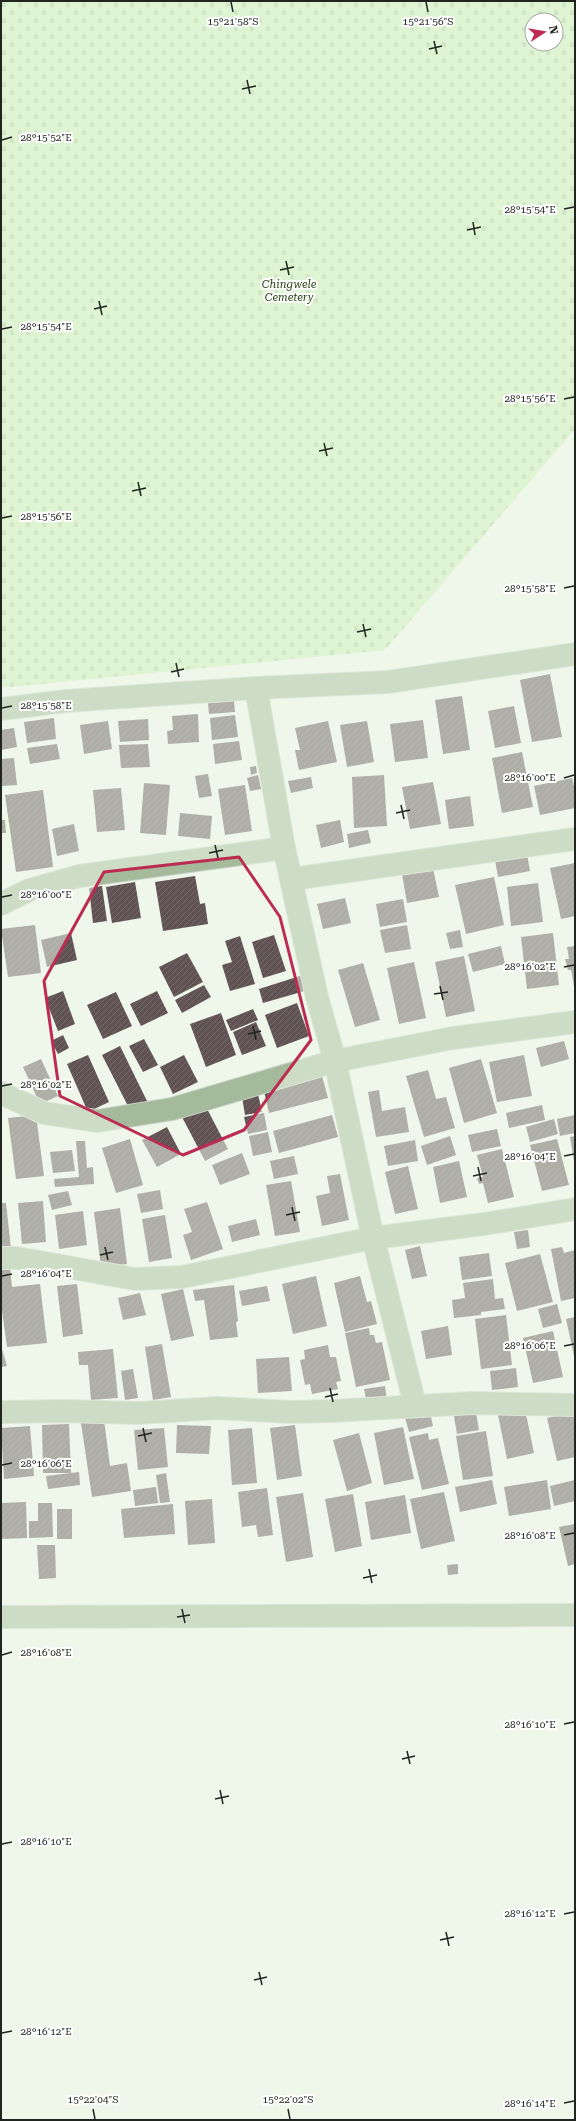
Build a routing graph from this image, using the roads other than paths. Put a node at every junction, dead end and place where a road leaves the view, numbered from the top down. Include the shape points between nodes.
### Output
1 (575, 654) edge
2 (256, 688) junction
3 (1, 709) edge
4 (575, 839) edge
5 (284, 848) junction
6 (292, 879) junction
7 (1, 904) edge
8 (575, 1022) edge
9 (335, 1061) junction
10 (1, 1093) edge
11 (575, 1209) edge
12 (372, 1238) junction
13 (1, 1258) edge
14 (415, 1405) junction
15 (575, 1405) edge
16 (1, 1412) edge
17 (575, 1615) edge
18 (1, 1617) edge

1 - 2 street via 388,682
2 - 3 street via 66,701
2 - 5 street
4 - 6 street
5 - 6 street
5 - 7 street via 79,876 29,890
6 - 9 street
8 - 9 street via 453,1038
9 - 10 street via 172,1108 97,1121 44,1113
9 - 12 street
11 - 12 street
12 - 13 street via 182,1277 135,1279 17,1258
12 - 14 street
14 - 15 street
14 - 16 street via 311,1411 218,1408 139,1413
17 - 18 street

